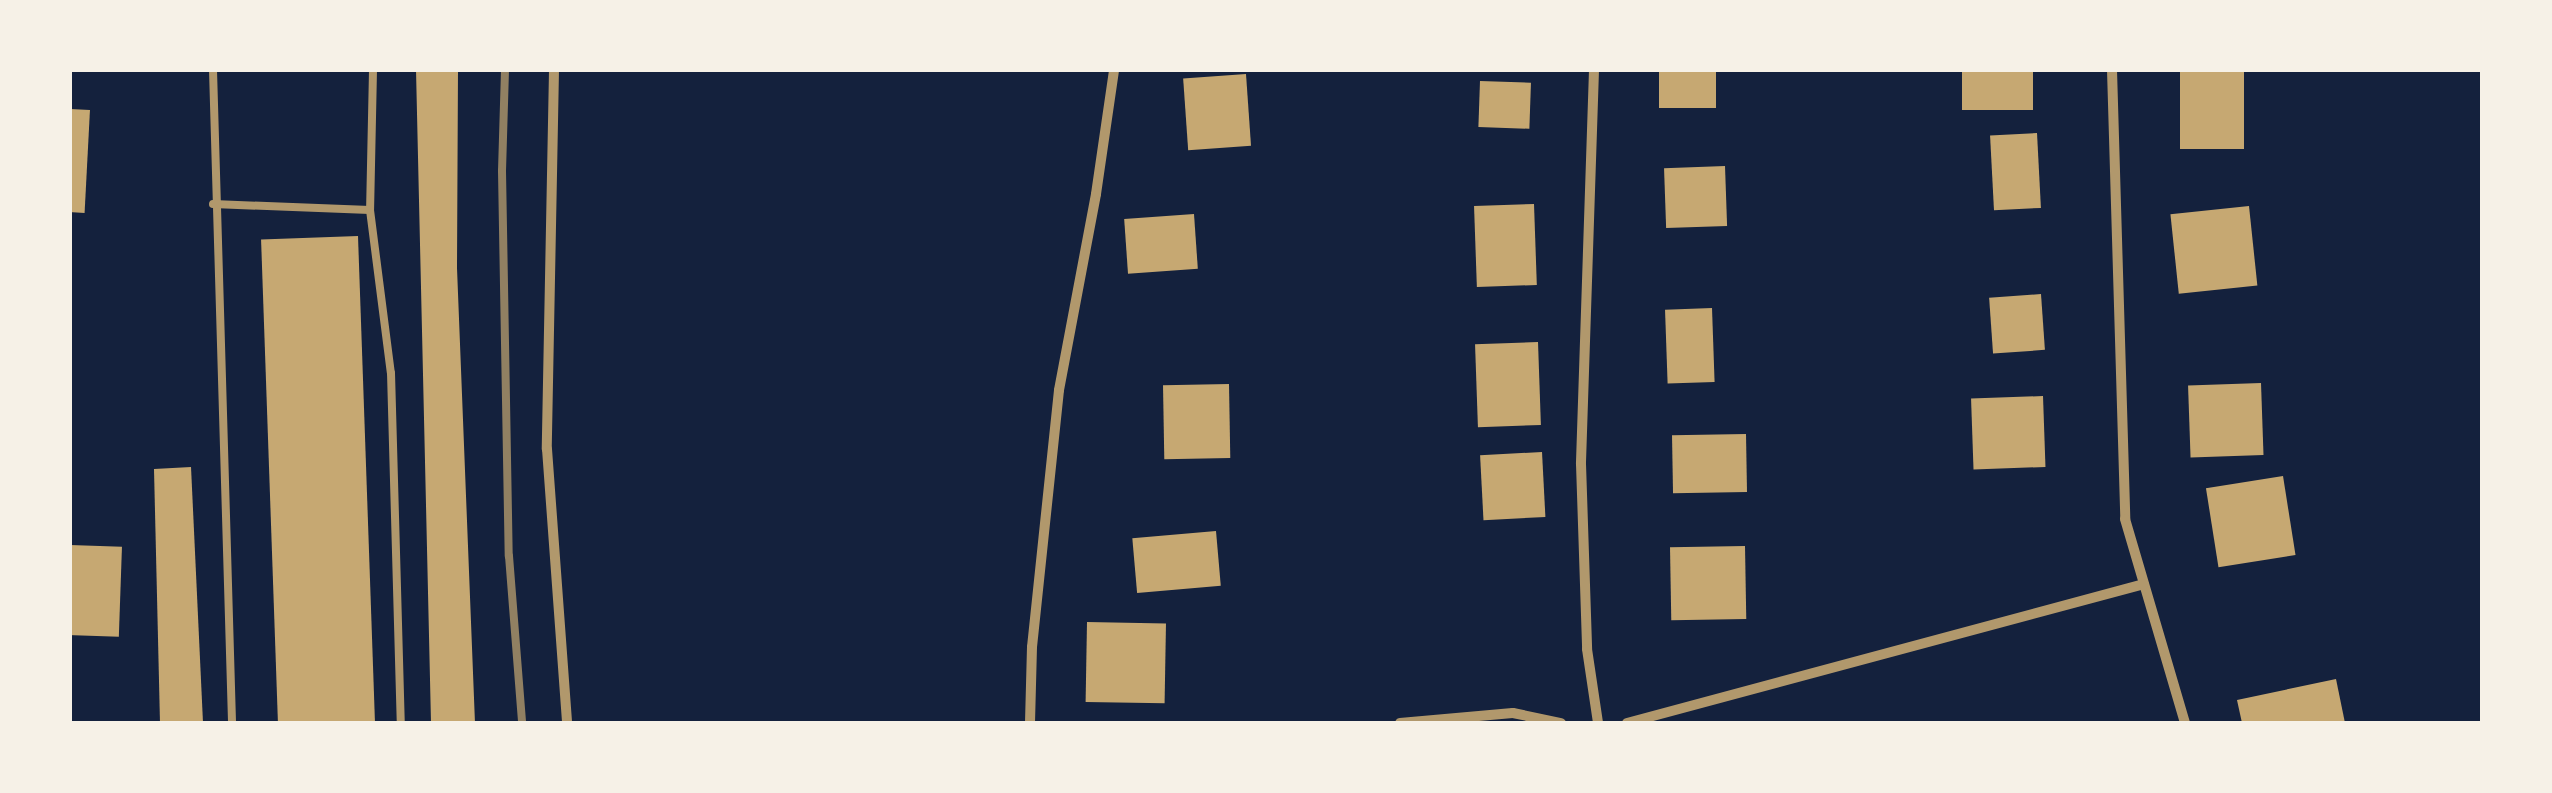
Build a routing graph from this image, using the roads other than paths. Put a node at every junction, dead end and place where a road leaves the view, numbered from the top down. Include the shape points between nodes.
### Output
1 (213, 70) edge
2 (373, 70) edge
3 (554, 70) edge
4 (1114, 70) edge
5 (1594, 70) edge
6 (2112, 70) edge
7 (214, 204) junction
8 (370, 210) junction
9 (2144, 584) junction
10 (232, 723) edge
11 (402, 723) edge
12 (568, 723) edge
13 (1030, 723) edge
14 (1400, 723) edge
15 (1561, 723) edge
16 (1598, 723) edge
17 (1627, 723) edge
18 (2185, 723) edge

1 - 7 lane
2 - 8 lane
3 - 12 street via 547,449
4 - 13 street via 1059,390
5 - 16 street via 1581,464 1587,649
6 - 9 street via 2125,519
7 - 8 lane
7 - 10 lane
8 - 11 lane via 391,373
9 - 17 street
9 - 18 street
14 - 15 street via 1512,714

